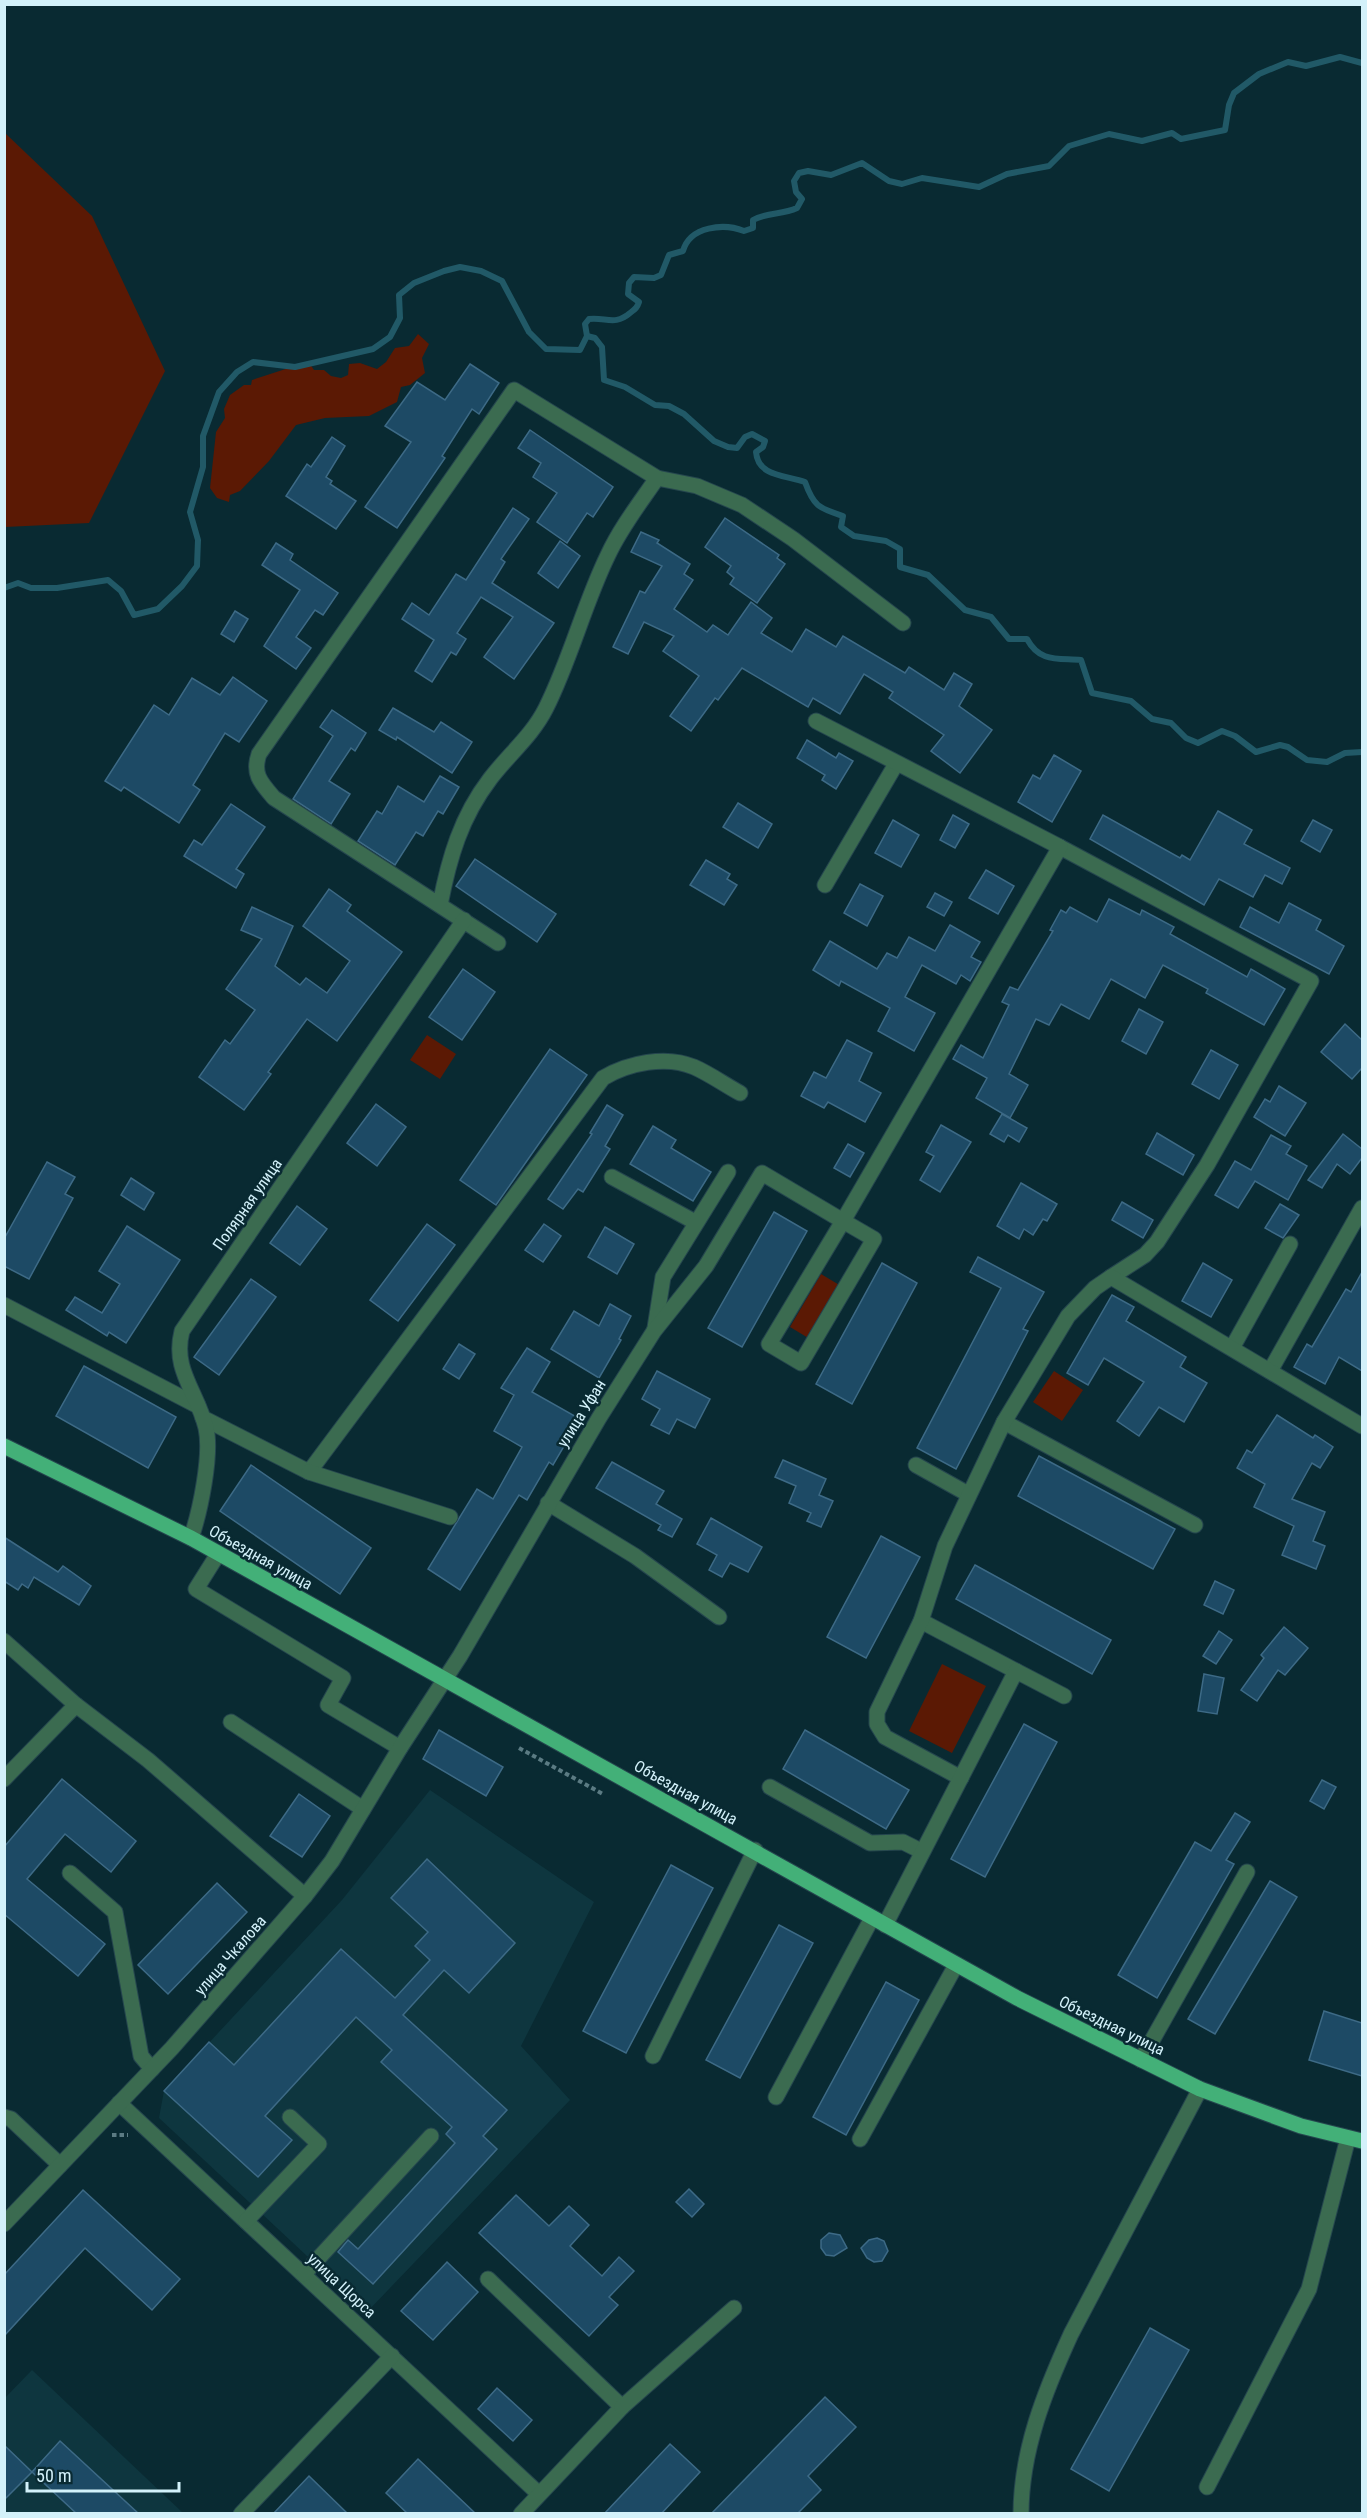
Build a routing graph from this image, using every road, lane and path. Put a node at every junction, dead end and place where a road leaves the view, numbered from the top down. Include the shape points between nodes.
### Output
1 (657, 478) junction
2 (903, 624) dead end
3 (816, 721) dead end
4 (896, 764) junction
5 (1060, 847) junction
6 (825, 885) dead end
7 (440, 905) junction
8 (464, 920) junction
9 (498, 943) dead end
10 (740, 1093) dead end
11 (728, 1172) dead end
12 (612, 1177) dead end
13 (1362, 1208) edge
14 (843, 1221) junction
15 (695, 1222) junction
16 (1290, 1244) dead end
17 (1111, 1277) junction
18 (4, 1305) edge
19 (654, 1331) junction
20 (1232, 1347) junction
21 (1270, 1371) junction
22 (200, 1412) junction
23 (1004, 1422) junction
24 (1362, 1426) edge
25 (4, 1446) edge
26 (916, 1465) dead end
27 (309, 1472) junction
28 (968, 1494) junction
29 (548, 1503) junction
30 (450, 1517) dead end
31 (1195, 1525) dead end
32 (191, 1538) junction
33 (218, 1554) junction
34 (719, 1617) dead end
35 (921, 1621) junction
36 (4, 1641) edge
37 (1016, 1671) junction
38 (445, 1681) junction
39 (1064, 1696) dead end
40 (76, 1705) junction
41 (231, 1722) dead end
42 (400, 1748) junction
43 (519, 1748) dead end
44 (961, 1778) junction
45 (4, 1779) edge
46 (770, 1787) dead end
47 (603, 1794) dead end
48 (363, 1809) junction
49 (756, 1850) junction
50 (921, 1851) junction
51 (1247, 1872) dead end
52 (70, 1873) dead end
53 (305, 1896) junction
54 (879, 1921) junction
55 (956, 1965) junction
56 (653, 2056) dead end
57 (1141, 2060) junction
58 (152, 2069) junction
59 (1200, 2089) junction
60 (776, 2097) dead end
61 (119, 2103) junction
62 (4, 2117) edge
63 (290, 2117) dead end
64 (105, 2135) dead end
65 (128, 2135) dead end
66 (431, 2136) dead end
67 (860, 2139) dead end
68 (1355, 2140) edge
69 (60, 2165) junction
70 (246, 2221) junction
71 (4, 2224) edge
72 (304, 2274) junction
73 (488, 2279) dead end
74 (734, 2308) dead end
75 (392, 2356) junction
76 (622, 2407) junction
77 (1207, 2487) dead end
78 (539, 2494) junction
79 (241, 2514) edge
80 (520, 2514) edge
81 (1021, 2514) edge

1 - 2 street via 698,486 742,505
1 - 7 street via 607,556 562,672 535,728 476,798 460,829
1 - 7 street via 514,390 259,753 256,776 274,798
3 - 4 street
4 - 5 street
4 - 6 street
5 - 14 street
5 - 17 street via 1311,981 1207,1165 1157,1242 1145,1255
7 - 8 street
8 - 9 street
8 - 22 street, Полярная улица via 182,1330 179,1364
10 - 27 street via 693,1066 671,1063 621,1068 603,1078
11 - 15 street
12 - 15 street
13 - 21 street
14 - 14 street via 769,1344 801,1363 874,1239
14 - 19 street, улица Уфан via 762,1173 706,1266
15 - 19 street via 663,1277
16 - 20 street
17 - 20 street
17 - 23 street via 1068,1316
18 - 22 street
19 - 29 street, улица Уфан
20 - 21 street
21 - 24 street
22 - 27 street
22 - 32 street, Полярная улица via 207,1443 198,1518
23 - 28 street
23 - 31 street
25 - 32 main road, Объездная улица
26 - 28 street
27 - 30 street
28 - 35 street via 945,1546
29 - 34 street via 635,1556
29 - 38 street, улица Уфан
32 - 33 main road, Объездная улица
33 - 38 main road, Объездная улица
33 - 42 street via 196,1589 343,1678 328,1705
35 - 37 street
35 - 44 street via 877,1712 877,1724 885,1737
36 - 40 street
37 - 39 street
37 - 44 street
38 - 42 street, улица Чкалова
38 - 49 main road, Объездная улица
40 - 45 street
40 - 53 street via 148,1760
41 - 48 street
42 - 48 street, улица Чкалова
43 - 47 path
44 - 50 street
46 - 50 street via 870,1843 903,1842
48 - 53 street, улица Чкалова via 332,1861
49 - 54 main road, Объездная улица
49 - 56 street
50 - 54 street
51 - 57 street
52 - 58 street via 115,1912 141,2056
53 - 58 street, улица Чкалова
54 - 55 main road, Объездная улица
54 - 60 street
55 - 57 main road, Объездная улица
55 - 67 street
57 - 59 main road, Объездная улица
58 - 61 street, улица Чкалова
59 - 68 main road, Объездная улица via 1269,2115
59 - 81 street via 1054,2371 1025,2460
61 - 69 street, улица Чкалова
61 - 70 street, улица Щорса
62 - 69 street via 11,2119
63 - 70 street via 319,2144
64 - 65 path
66 - 72 street
68 - 77 street via 1309,2289
69 - 71 street, улица Чкалова
70 - 72 street, улица Щорса
72 - 75 street, улица Щорса
73 - 76 street
74 - 76 street
75 - 78 street, улица Щорса
75 - 79 street
76 - 78 street
78 - 80 street

